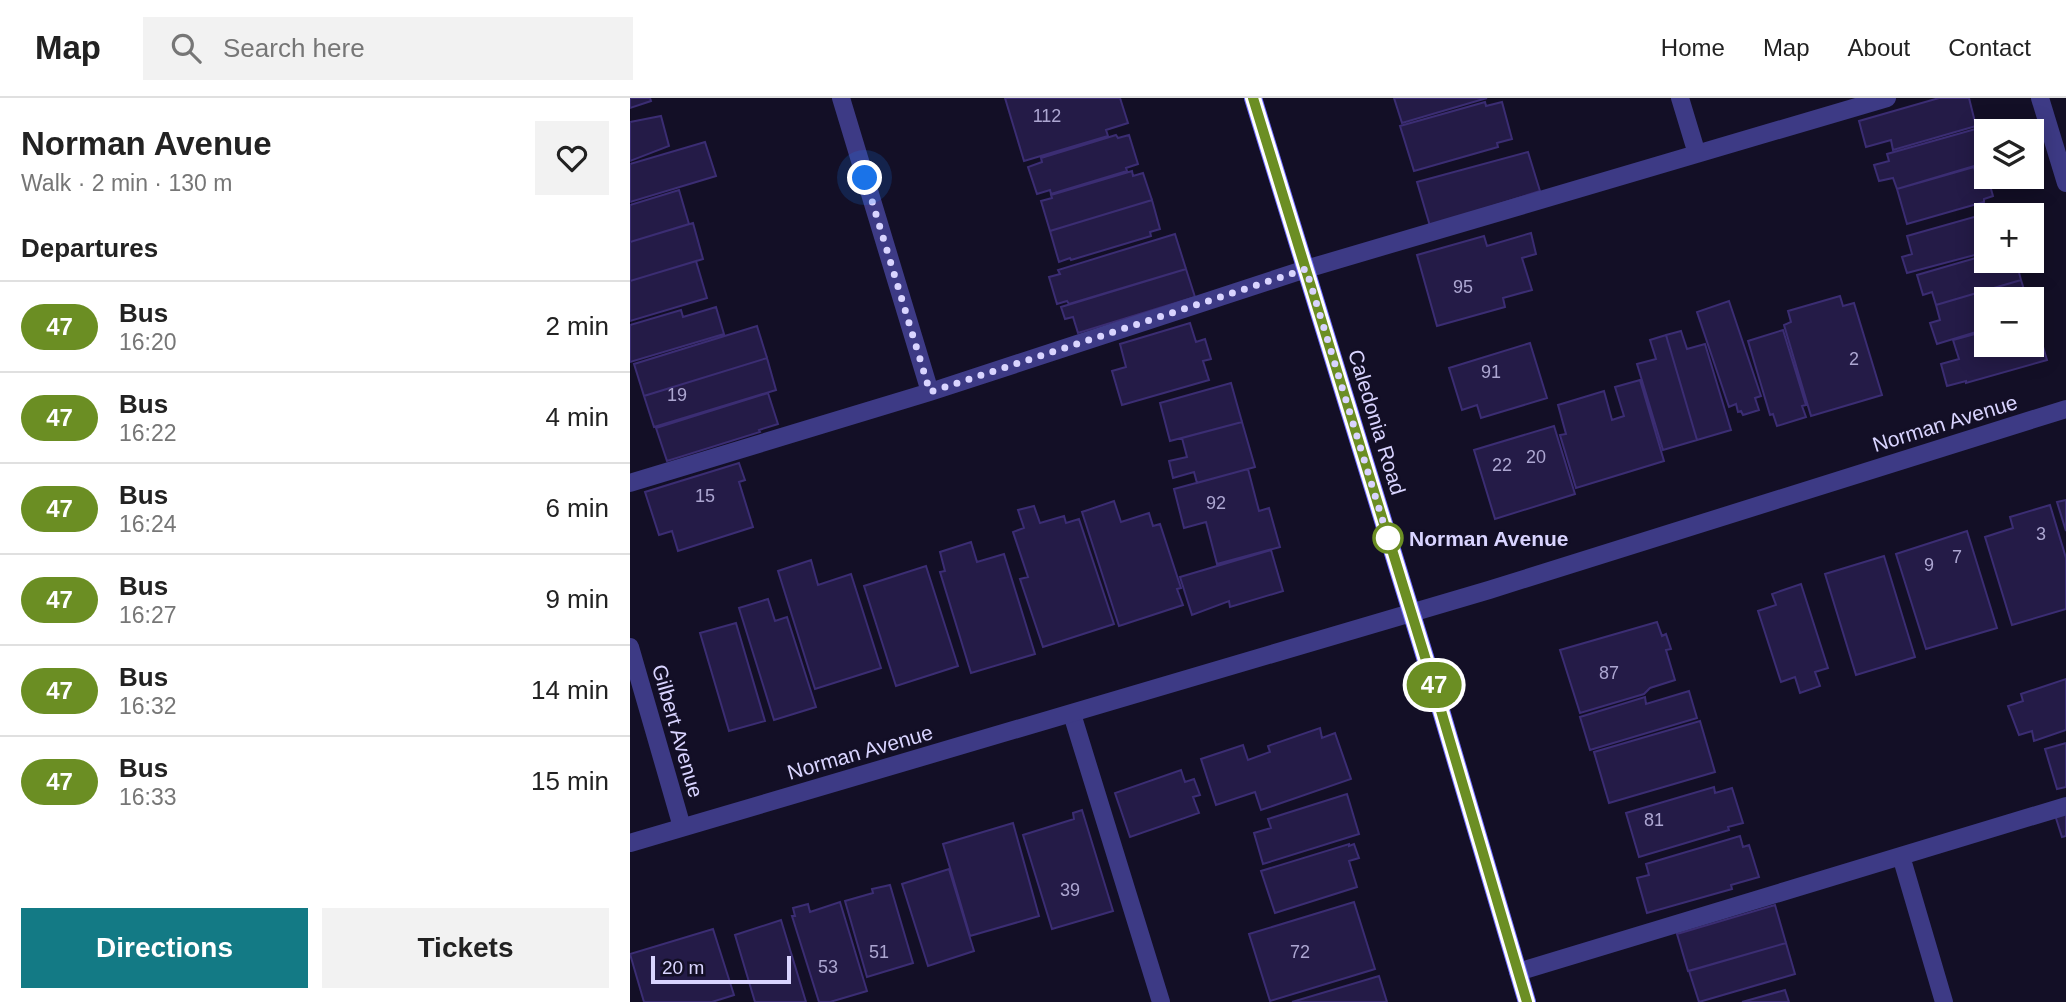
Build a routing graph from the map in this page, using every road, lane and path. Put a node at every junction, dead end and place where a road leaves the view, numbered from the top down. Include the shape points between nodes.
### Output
1 (841, 98) edge
2 (1253, 98) edge
3 (1679, 98) edge
4 (1887, 98) edge
5 (2040, 98) edge
6 (1697, 154) junction
7 (2066, 183) edge
8 (1306, 269) junction
9 (930, 392) junction
10 (2066, 409) edge
11 (630, 483) edge
12 (1411, 612) junction
13 (630, 647) edge
14 (1072, 714) junction
15 (2066, 806) edge
16 (682, 827) junction
17 (630, 843) edge
18 (1901, 856) junction
19 (1518, 972) junction
20 (1161, 1002) edge
21 (1527, 1002) edge
22 (1944, 1002) edge

1 - 9 street
2 - 8 street, Caledonia Road
3 - 6 street
4 - 6 street
5 - 7 street
6 - 8 street
8 - 9 street
8 - 12 street, Caledonia Road
9 - 11 street
10 - 12 street, Norman Avenue
12 - 14 street, Norman Avenue
12 - 19 street, Caledonia Road
13 - 16 street, Gilbert Avenue
14 - 16 street, Norman Avenue
14 - 20 street
15 - 18 street
16 - 17 street, Norman Avenue
18 - 19 street
18 - 22 street
19 - 21 street, Caledonia Road

